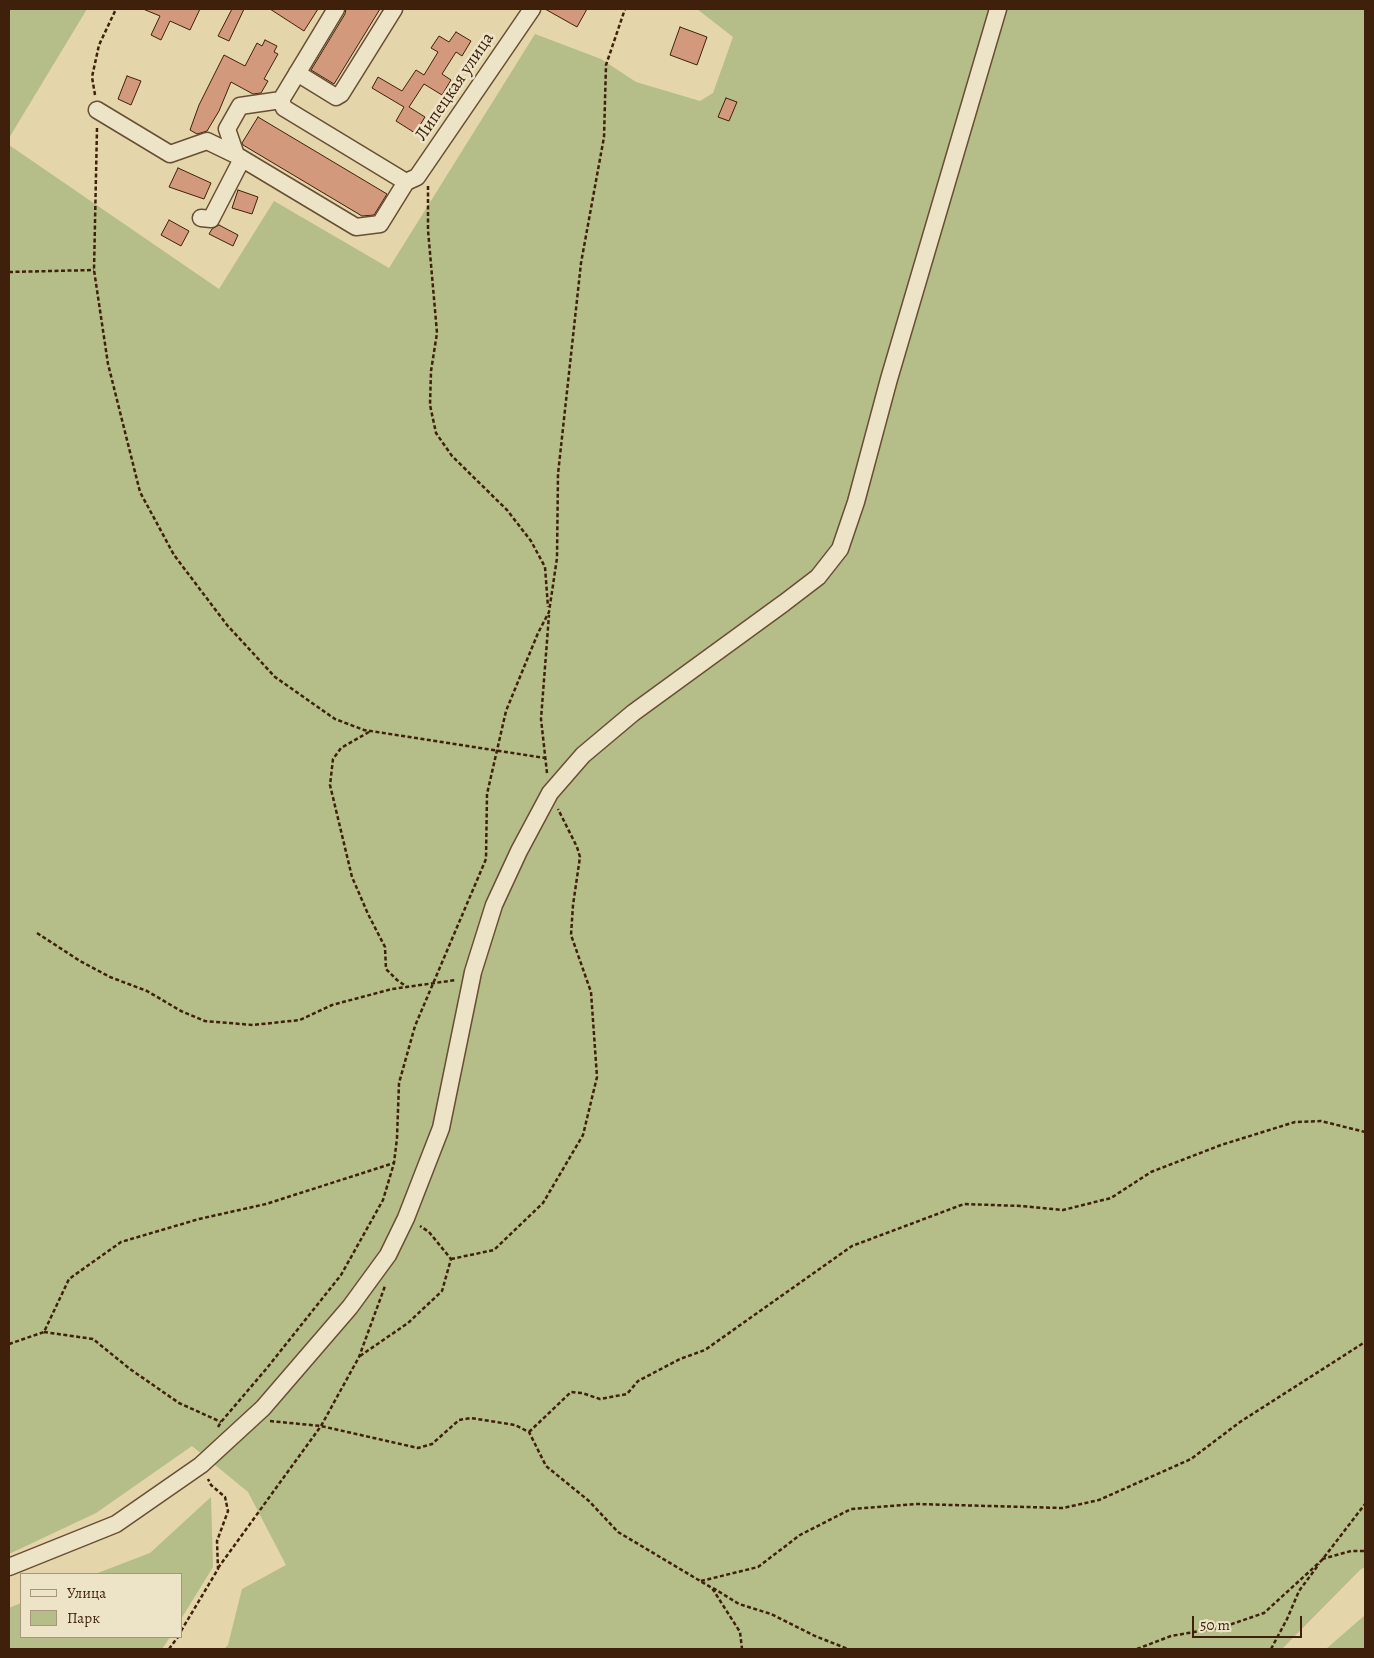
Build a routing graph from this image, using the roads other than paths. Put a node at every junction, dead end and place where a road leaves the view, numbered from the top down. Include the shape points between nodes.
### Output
1 (336, 9) edge
2 (394, 9) edge
3 (532, 9) edge
4 (998, 9) edge
5 (297, 73) junction
6 (281, 100) junction
7 (97, 110) road end
8 (238, 157) junction
9 (406, 182) junction
10 (202, 218) dead end
11 (9, 1567) edge

1 - 5 street
2 - 5 street via 341,94 336,97
3 - 9 street, Липецкая улица via 428,162 417,177
4 - 11 street via 840,549 818,577 633,713 583,755 550,793 494,905 473,972 441,1128 406,1218 388,1255 350,1306 263,1408 201,1466 116,1524
5 - 6 street
6 - 8 street via 240,106 227,129
6 - 9 street via 284,108
7 - 8 street via 170,154 207,140
8 - 9 street, Липецкая улица via 356,227 380,224
8 - 10 street via 211,219

